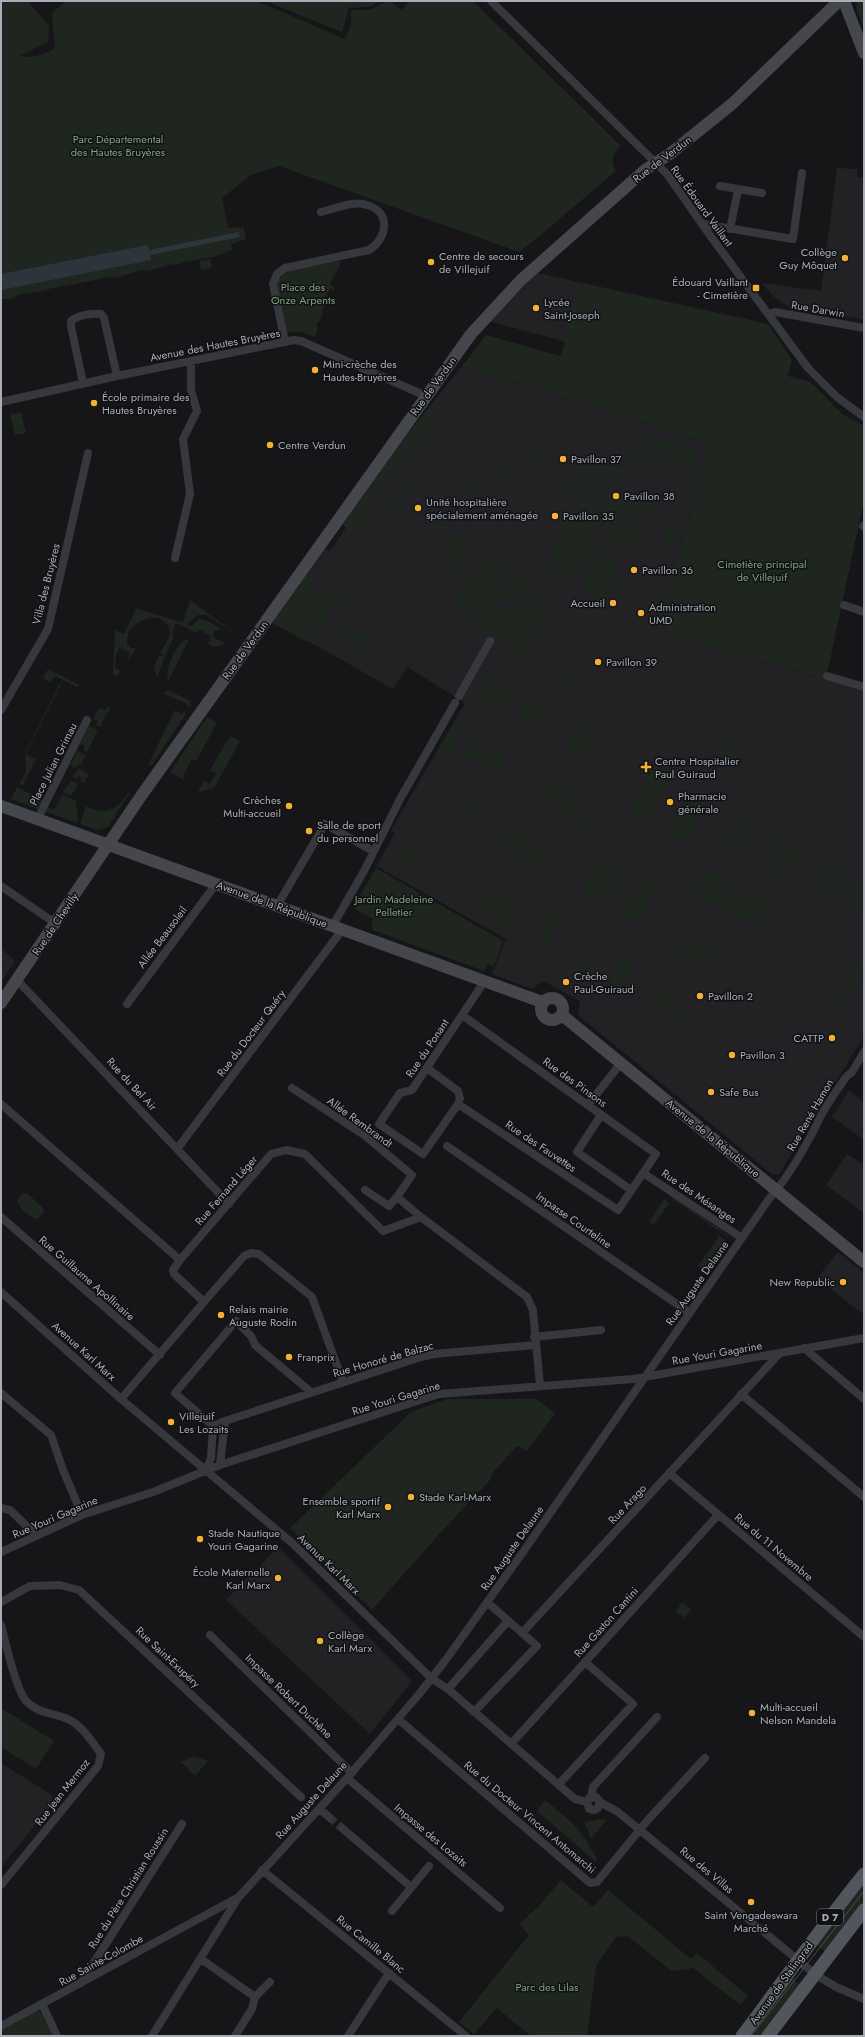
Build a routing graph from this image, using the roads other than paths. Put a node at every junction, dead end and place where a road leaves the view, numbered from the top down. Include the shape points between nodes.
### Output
1 (491, 1) edge
2 (839, 1) edge
3 (844, 1) edge
4 (864, 53) edge
5 (656, 163) junction
6 (802, 173) dead end
7 (720, 186) dead end
8 (738, 190) junction
9 (762, 193) dead end
10 (321, 212) dead end
11 (703, 224) junction
12 (730, 229) junction
13 (769, 314) junction
14 (864, 328) edge
15 (285, 342) junction
16 (192, 361) junction
17 (116, 376) junction
18 (83, 383) junction
19 (426, 396) junction
20 (1, 402) edge
21 (864, 418) edge
22 (88, 453) dead end
23 (175, 558) dead end
24 (844, 605) dead end
25 (864, 612) edge
26 (490, 641) dead end
27 (827, 676) dead end
28 (864, 688) edge
29 (1, 710) edge
30 (87, 720) dead end
31 (1, 806) edge
32 (38, 818) junction
33 (108, 844) junction
34 (373, 851) junction
35 (216, 884) junction
36 (1, 886) edge
37 (276, 906) junction
38 (56, 923) junction
39 (337, 928) junction
40 (17, 980) junction
41 (484, 982) junction
42 (542, 1002) junction
43 (1, 1004) edge
44 (127, 1004) dead end
45 (462, 1015) junction
46 (562, 1015) junction
47 (864, 1052) edge
48 (621, 1063) junction
49 (427, 1068) junction
50 (292, 1088) dead end
51 (458, 1104) junction
52 (588, 1104) junction
53 (1, 1105) edge
54 (601, 1115) junction
55 (447, 1146) dead end
56 (178, 1149) junction
57 (643, 1173) junction
58 (365, 1190) dead end
59 (631, 1190) junction
60 (776, 1190) junction
61 (397, 1197) junction
62 (229, 1204) junction
63 (1, 1217) edge
64 (421, 1217) junction
65 (742, 1238) junction
66 (180, 1260) junction
67 (864, 1262) edge
68 (1, 1292) edge
69 (204, 1302) junction
70 (690, 1313) junction
71 (601, 1330) dead end
72 (864, 1338) edge
73 (535, 1341) junction
74 (804, 1348) junction
75 (779, 1354) junction
76 (160, 1355) junction
77 (644, 1377) junction
78 (343, 1382) junction
79 (540, 1386) junction
80 (311, 1392) junction
81 (1, 1393) edge
82 (741, 1394) junction
83 (121, 1399) junction
84 (864, 1399) edge
85 (225, 1421) junction
86 (213, 1426) junction
87 (220, 1465) junction
88 (206, 1470) junction
89 (669, 1473) junction
90 (864, 1497) edge
91 (1, 1508) edge
92 (82, 1515) junction
93 (718, 1515) junction
94 (37, 1536) junction
95 (1, 1552) edge
96 (1, 1602) edge
97 (487, 1602) junction
98 (508, 1620) junction
99 (1, 1625) edge
100 (522, 1633) junction
101 (210, 1635) dead end
102 (864, 1637) edge
103 (585, 1662) junction
104 (431, 1678) junction
105 (448, 1689) junction
106 (474, 1712) junction
107 (656, 1717) dead end
108 (398, 1719) junction
109 (511, 1744) junction
110 (705, 1758) dead end
111 (350, 1775) junction
112 (558, 1784) junction
113 (301, 1797) dead end
114 (589, 1800) junction
115 (600, 1802) junction
116 (320, 1809) junction
117 (329, 1817) tunnel mouth
118 (182, 1824) dead end
119 (343, 1829) tunnel mouth
120 (641, 1829) junction
121 (429, 1866) dead end
122 (262, 1870) junction
123 (864, 1874) edge
124 (1, 1885) edge
125 (411, 1887) junction
126 (238, 1898) junction
127 (500, 1908) dead end
128 (864, 1910) edge
129 (392, 1911) dead end
130 (211, 1912) joint
131 (201, 1959) junction
132 (797, 1960) junction
133 (389, 1973) junction
134 (816, 1975) junction
135 (270, 1982) dead end
136 (81, 1983) junction
137 (254, 1997) junction
138 (864, 1999) edge
139 (42, 2004) junction
140 (1, 2026) edge
141 (57, 2036) edge
142 (152, 2036) edge
143 (235, 2036) edge
144 (348, 2036) edge
145 (466, 2036) edge
146 (742, 2036) edge
147 (768, 2036) edge

1 - 5 street, Rue Édouard Vaillant
2 - 5 street, Rue de Verdun via 732,104
3 - 4 street
5 - 11 street, Rue Édouard Vaillant
5 - 19 street, Rue de Verdun via 521,280 471,334
6 - 12 street via 793,239
7 - 8 street
8 - 9 street
8 - 12 street
10 - 15 street via 359,203 368,205 375,208 383,220 384,234 378,244 369,250 285,268 277,274 273,284
11 - 12 street
11 - 13 street, Rue Édouard Vaillant
13 - 14 street, Rue Darwin via 775,312
13 - 21 street, Rue Édouard Vaillant via 808,368 837,397
15 - 16 street, Avenue des Hautes Bruyères
15 - 19 street, Avenue des Hautes Bruyères via 301,341
16 - 17 street, Avenue des Hautes Bruyères
16 - 23 street via 191,390 197,411 183,439 190,494
17 - 18 street, Avenue des Hautes Bruyères
17 - 18 street via 104,318 96,313 75,317 71,321 71,326
18 - 20 street, Avenue des Hautes Bruyères
19 - 33 street, Rue de Verdun
22 - 29 street, Villa des Bruyères via 48,629
24 - 25 street
26 - 34 street, Rue du Docteur Quéry
27 - 28 street
30 - 32 street, Place Julian Grimau
31 - 32 street, Avenue de la République
32 - 33 street, Avenue de la République
33 - 35 street, Avenue de la République
33 - 38 street, Rue de Chevilly
34 - 37 street via 325,824
34 - 39 street, Rue du Docteur Quéry
35 - 37 street, Avenue de la République
35 - 44 street, Allée Beausoleil
36 - 38 street
37 - 39 street, Avenue de la République
38 - 40 street, Rue de Chevilly
39 - 41 street, Avenue de la République
39 - 56 street, Rue du Docteur Quéry
40 - 43 street, Rue de Chevilly
40 - 56 street, Rue du Bel Air
41 - 42 street, Avenue de la République
41 - 45 street, Rue du Ponant
42 - 46 street, Avenue de la République via 551,998 558,1000 563,1008
42 - 46 street via 540,1010 546,1019 556,1020
45 - 49 street, Rue du Ponant
45 - 52 street, Rue des Pinsons
46 - 48 street, Avenue de la République
47 - 60 street, Rue René Hamon
48 - 52 street
48 - 60 street, Avenue de la République
49 - 51 street via 458,1091
49 - 51 street, Rue du Ponant via 412,1090 400,1093 379,1124 423,1154
50 - 61 street, Allée Rembrandt via 364,1135 412,1175
51 - 59 street, Rue des Fauvettes via 618,1210
52 - 54 street, Rue des Pinsons
53 - 66 street
54 - 57 street, Rue des Pinsons via 656,1154
54 - 59 street via 577,1152
55 - 70 street, Impasse Courteline
56 - 62 street, Rue du Bel Air
57 - 59 street, Rue des Fauvettes
57 - 65 street, Rue des Mésanges
58 - 61 street via 389,1206
60 - 65 street, Rue Auguste Delaune
60 - 67 street, Avenue de la République
61 - 64 street
62 - 64 street, Rue Fernand Léger via 271,1154 286,1150 305,1154 382,1231
62 - 66 street, Rue Fernand Léger
63 - 76 street, Rue Guillaume Apollinaire
64 - 73 street via 527,1297 533,1310
65 - 70 street, Rue Auguste Delaune
66 - 69 street via 173,1270 174,1274
68 - 83 street, Avenue Karl Marx
69 - 76 street
69 - 78 street via 244,1256 251,1253 259,1254 312,1297
70 - 77 street, Rue Auguste Delaune
71 - 73 street, Rue Honoré de Balzac
72 - 74 street, Rue Youri Gagarine
73 - 78 street, Rue Honoré de Balzac via 434,1354
73 - 79 street
74 - 75 street, Rue Youri Gagarine
74 - 84 street
75 - 77 street, Rue Youri Gagarine
75 - 82 street, Rue Arago
76 - 83 street
77 - 79 street, Rue Youri Gagarine
77 - 97 street, Rue Auguste Delaune
78 - 80 street, Rue Honoré de Balzac
79 - 87 street, Rue Youri Gagarine via 440,1394
80 - 85 street, Rue Honoré de Balzac
80 - 86 street via 255,1345 251,1336 236,1321 175,1393
81 - 92 street via 51,1435
82 - 89 street, Rue Arago
82 - 90 street
83 - 88 street, Avenue Karl Marx
85 - 86 street, Rue Honoré de Balzac
85 - 87 street
86 - 88 street via 211,1458
87 - 88 street, Rue Youri Gagarine
88 - 92 street, Rue Youri Gagarine via 153,1492
88 - 104 street, Avenue Karl Marx via 291,1542
89 - 93 street, Rue du 11 Novembre
89 - 100 street, Rue Arago
91 - 94 street via 10,1510
92 - 94 street, Rue Youri Gagarine
93 - 102 street, Rue du 11 Novembre
93 - 103 street, Rue Gaston Cantini
94 - 95 street, Rue Youri Gagarine
96 - 113 street, Rue Saint-Exupéry via 30,1586 60,1585 79,1590
97 - 98 street
97 - 104 street, Rue Auguste Delaune
98 - 100 street
98 - 105 street
99 - 124 street, Rue Jean Mermoz via 12,1668 24,1700 39,1712 71,1721 101,1754 98,1766
100 - 106 street via 537,1646
101 - 111 street, Impasse Robert Duchêne
103 - 109 street, Rue Gaston Cantini
103 - 112 street via 633,1704
104 - 105 street, Avenue Karl Marx
104 - 108 street, Rue Auguste Delaune
105 - 106 street, Avenue Karl Marx
106 - 109 street, Avenue Karl Marx
107 - 114 street via 593,1787
108 - 111 street, Rue Auguste Delaune
108 - 120 street, Rue du Docteur Vincent Antomarchi via 590,1883 597,1882
109 - 112 street, Avenue Karl Marx
110 - 120 street, Rue du Docteur Vincent Antomarchi
111 - 116 street, Rue Auguste Delaune
111 - 127 street, Impasse des Lozaits
112 - 114 street, Avenue Karl Marx via 575,1798
114 - 115 street via 598,1798
114 - 115 street via 588,1807 593,1810 598,1808
115 - 120 street, Rue des Villas
116 - 117 street
116 - 122 street, Rue Auguste Delaune
118 - 136 street, Rue du Père Christian Roussin
119 - 125 street
120 - 132 street, Rue des Villas
121 - 125 street
122 - 126 street, Rue Auguste Delaune
122 - 133 street, Rue Camille Blanc
123 - 132 main road, Avenue de Stalingrad / D 7
125 - 129 street
126 - 130 street, Rue Auguste Delaune
126 - 131 street, Rue Auguste Delaune
128 - 134 main road, Avenue de Stalingrad / D 7
130 - 136 street, Rue Sainte-Colombe
131 - 137 street
131 - 142 street, Rue Auguste Delaune
132 - 134 street, Rue des Villas
132 - 146 main road, Avenue de Stalingrad / D 7 via 783,1983
133 - 144 street
133 - 145 street, Rue Camille Blanc
134 - 138 street, Rue des Villas
134 - 147 main road, Avenue de Stalingrad / D 7
135 - 137 street
136 - 139 street, Rue Sainte-Colombe
137 - 143 street via 252,2009
139 - 140 street, Rue Sainte-Colombe
139 - 141 street

